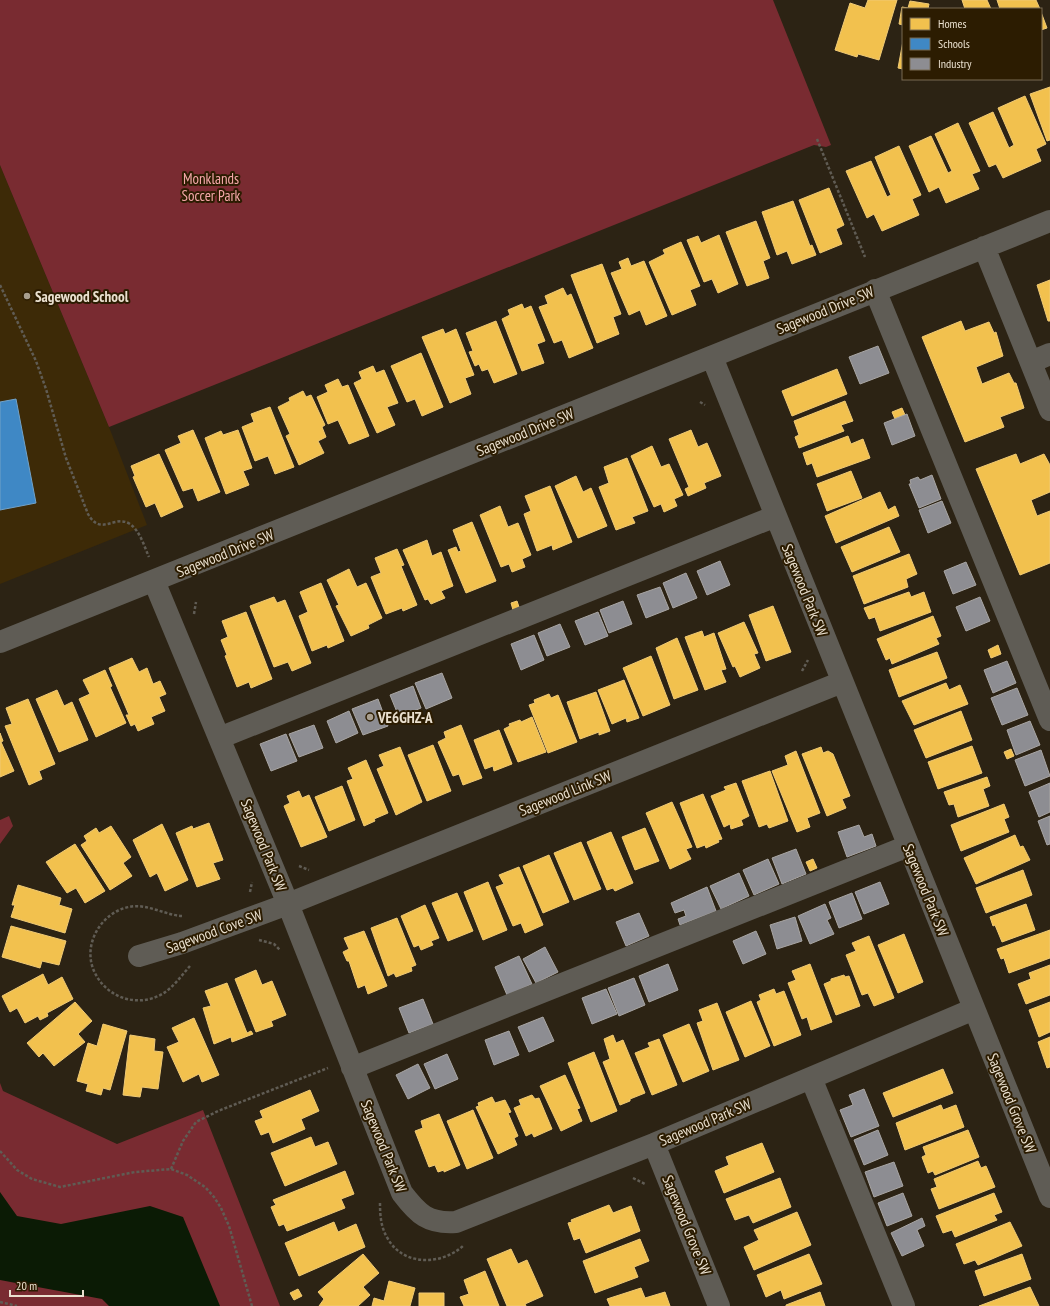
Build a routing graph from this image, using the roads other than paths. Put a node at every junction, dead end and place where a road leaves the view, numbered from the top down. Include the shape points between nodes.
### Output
1 (1050, 221) edge
2 (984, 247) junction
3 (875, 290) junction
4 (712, 357) junction
5 (1040, 358) edge
6 (1050, 410) edge
7 (776, 516) junction
8 (156, 580) junction
9 (0, 642) edge
10 (842, 682) junction
11 (1050, 720) edge
12 (220, 738) junction
13 (908, 846) junction
14 (288, 904) junction
15 (139, 956) dead end
16 (974, 1010) junction
17 (352, 1068) junction
18 (812, 1078) junction
19 (654, 1144) junction
20 (1050, 1197) edge
21 (719, 1306) edge
22 (904, 1306) edge

1 - 2 street, Sagewood Drive SW
2 - 3 street, Sagewood Drive SW
2 - 5 street
3 - 4 street, Sagewood Drive SW
3 - 11 street
4 - 7 street, Sagewood Park SW
4 - 8 street, Sagewood Drive SW
5 - 6 street
7 - 10 street, Sagewood Park SW
7 - 12 street
8 - 9 street, Sagewood Drive SW
8 - 12 street, Sagewood Park SW
10 - 13 street, Sagewood Park SW
10 - 14 street, Sagewood Link SW
12 - 14 street, Sagewood Park SW
13 - 16 street, Sagewood Park SW
13 - 17 street
14 - 15 street, Sagewood Cove SW
14 - 17 street, Sagewood Park SW
16 - 18 street, Sagewood Park SW
16 - 20 street, Sagewood Grove SW
17 - 19 street, Sagewood Park SW via 402,1193 411,1206 424,1217 440,1223 456,1222
18 - 19 street, Sagewood Park SW
18 - 22 street
19 - 21 street, Sagewood Grove SW

